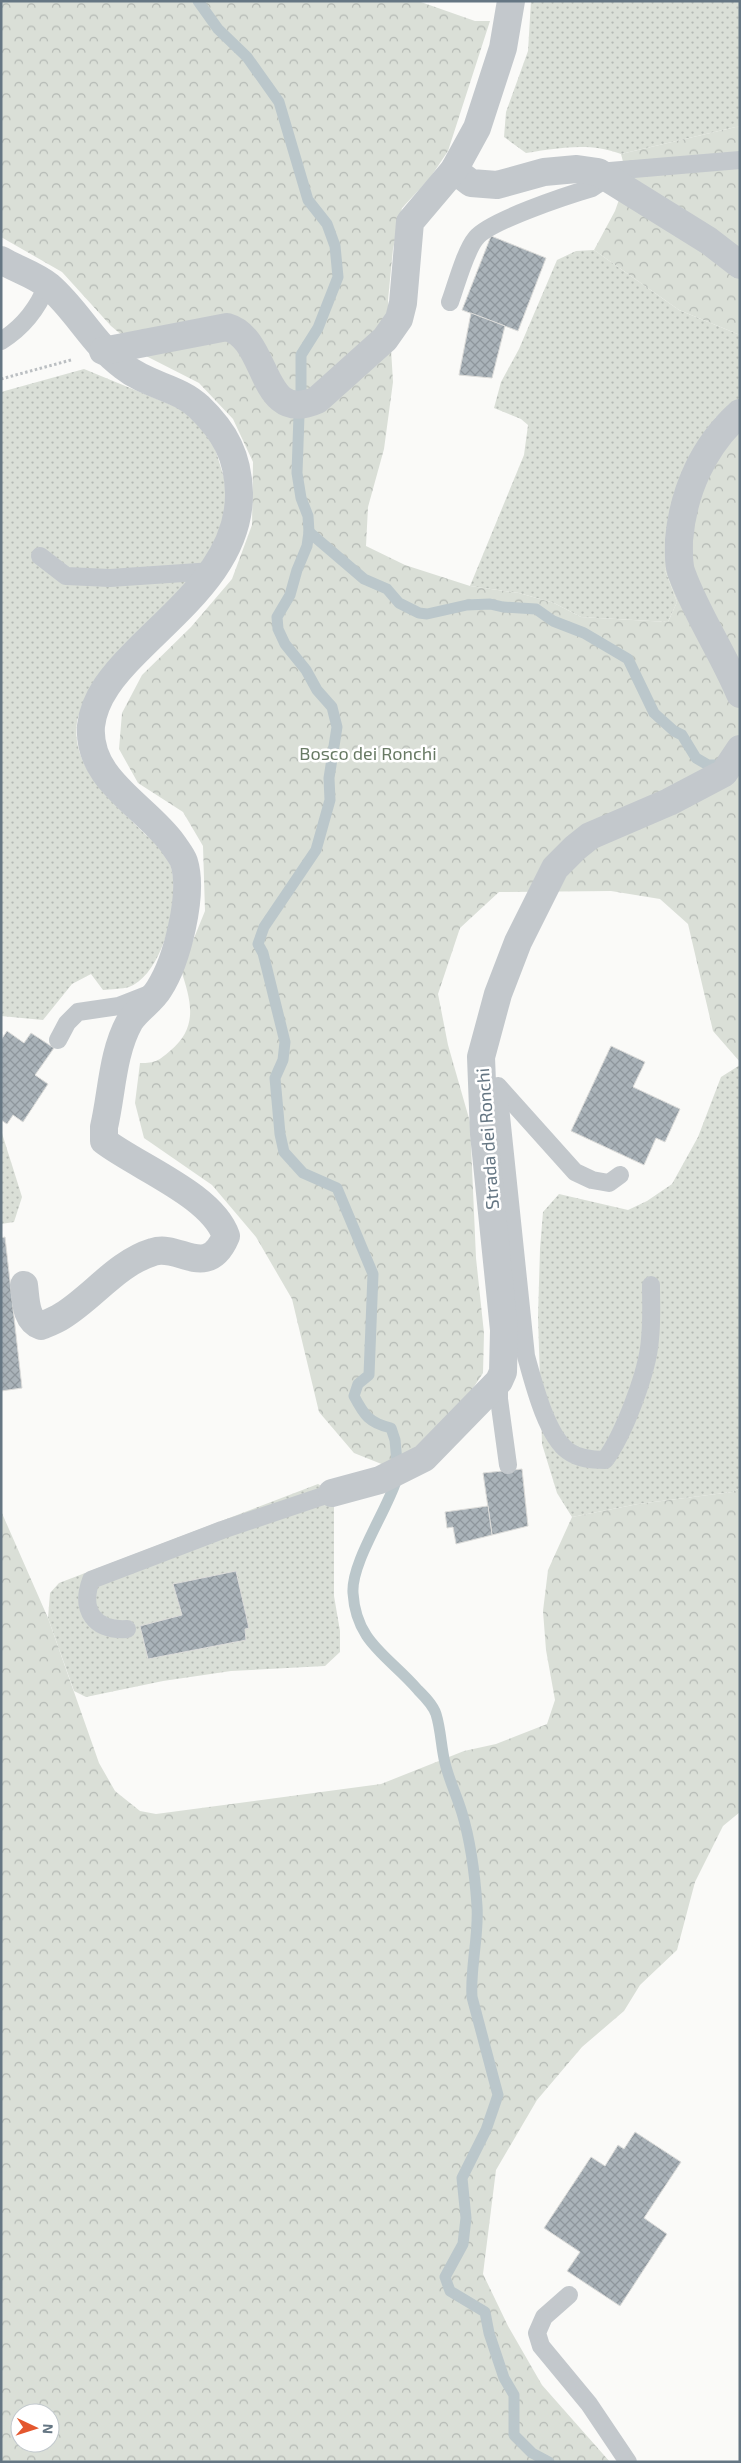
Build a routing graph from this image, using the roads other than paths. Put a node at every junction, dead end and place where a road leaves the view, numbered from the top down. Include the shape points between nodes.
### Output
1 (511, 1) edge
2 (740, 160) edge
3 (454, 170) junction
4 (598, 172) junction
5 (1, 260) edge
6 (740, 265) edge
7 (47, 284) junction
8 (450, 302) dead end
9 (1, 342) edge
10 (103, 351) junction
11 (740, 413) edge
12 (40, 556) dead end
13 (213, 571) junction
14 (740, 694) edge
15 (740, 749) edge
16 (159, 989) junction
17 (58, 1040) dead end
18 (481, 1057) junction
19 (498, 1087) junction
20 (620, 1176) dead end
21 (24, 1285) dead end
22 (651, 1285) dead end
23 (499, 1381) junction
24 (508, 1465) dead end
25 (332, 1493) joint
26 (127, 1629) dead end
27 (569, 2295) dead end
28 (628, 2462) edge

1 - 3 street via 494,79 477,128
2 - 4 lane
3 - 4 street via 471,182 497,185 544,172 577,169
3 - 10 street via 410,222 403,303 393,330 308,405 279,399 246,338 237,330 227,328
4 - 6 street via 709,241
4 - 8 lane via 598,184 592,188 549,202 498,224 476,238
5 - 7 street
7 - 9 lane via 39,304
7 - 10 street via 69,306
10 - 13 street via 138,378 186,396 222,431 239,478 239,505 235,529
11 - 14 street via 708,448 692,482 681,513 679,548 681,573
12 - 13 lane via 66,576 110,578
13 - 16 street via 122,666 104,689 92,718 93,742 108,779 167,836 184,860 188,885 183,914 174,955
15 - 18 street, Strada dei Ronchi via 724,773 669,802 590,836 555,868 518,942 498,994
16 - 17 lane via 118,1006 78,1012
16 - 21 street via 131,1021 122,1042 104,1127 104,1142 193,1198 222,1223 226,1236 221,1248 209,1256 194,1258 156,1251 138,1258 61,1317 41,1326 29,1317
18 - 19 lane
18 - 23 street, Strada dei Ronchi via 484,1134 504,1330 503,1372
19 - 20 lane via 575,1172 609,1183
19 - 22 lane via 526,1356 535,1392 551,1428 567,1450 588,1460 605,1460 618,1443 629,1415 650,1340
23 - 24 lane
23 - 25 street via 424,1458 380,1480
25 - 26 lane via 222,1530 91,1580 86,1595 88,1610 98,1623 116,1630
27 - 28 lane via 544,2317 537,2333 541,2346 589,2404

